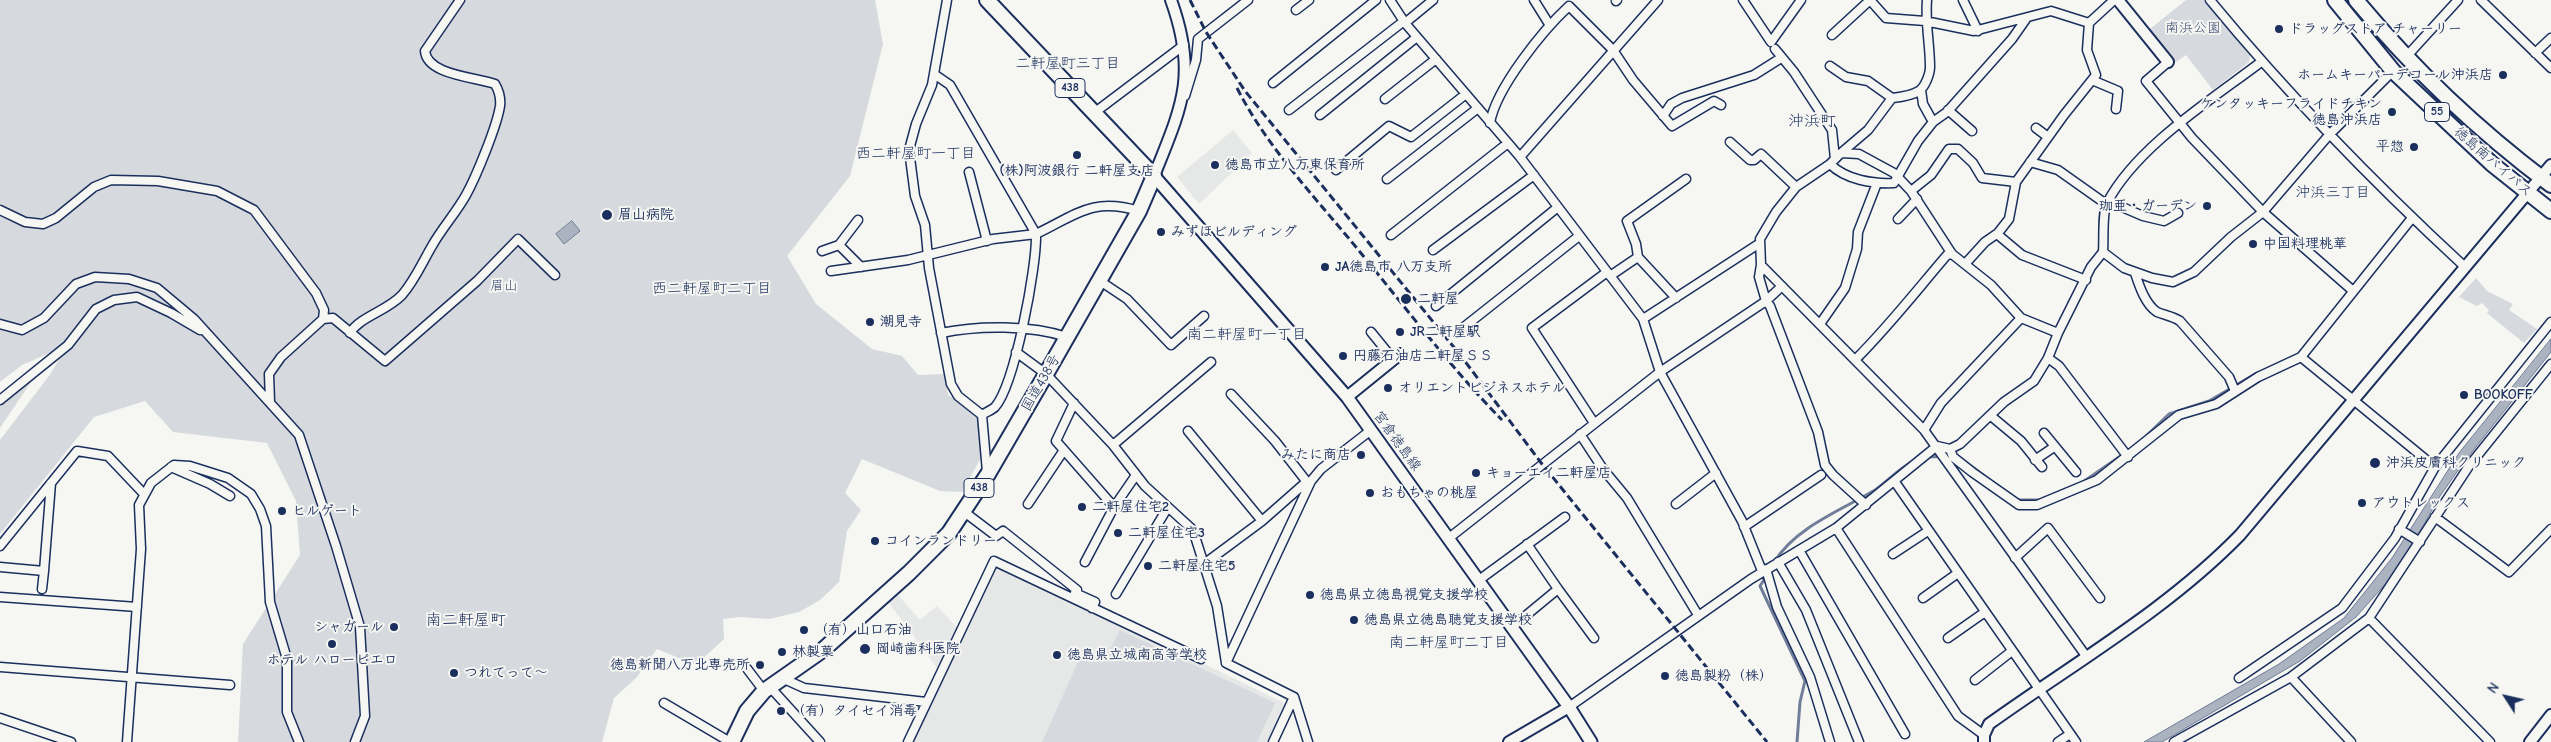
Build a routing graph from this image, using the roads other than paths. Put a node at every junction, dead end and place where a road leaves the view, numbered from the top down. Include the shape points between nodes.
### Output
1 (460, 0) edge
2 (947, 0) edge
3 (987, 0) edge
4 (1170, 0) edge
5 (1248, 0) edge
6 (1309, 0) edge
7 (1376, 0) edge
8 (1390, 0) edge
9 (1434, 0) edge
10 (1534, 0) edge
11 (1658, 0) edge
12 (1744, 0) edge
13 (1801, 0) edge
14 (1870, 0) edge
15 (1927, 0) edge
16 (1962, 0) edge
17 (2116, 0) edge
18 (2210, 0) edge
19 (2335, 0) edge
20 (2356, 0) edge
21 (2458, 0) edge
22 (2481, 0) edge
23 (1571, 3) edge
24 (1296, 10) dead end
25 (2026, 19) junction
26 (1925, 21) junction
27 (1404, 22) junction
28 (2089, 23) junction
29 (1550, 24) junction
30 (1978, 31) junction
31 (1832, 35) dead end
32 (1417, 37) junction
33 (2551, 38) edge
34 (1184, 45) junction
35 (1775, 49) dead end
36 (1613, 50) junction
37 (2535, 53) junction
38 (2406, 56) junction
39 (1781, 58) junction
40 (1436, 59) junction
41 (2168, 62) joint
42 (2261, 62) junction
43 (1830, 66) dead end
44 (2551, 68) edge
45 (2393, 71) junction
46 (934, 74) junction
47 (2092, 80) junction
48 (1273, 82) dead end
49 (1921, 90) junction
50 (1466, 94) junction
51 (1892, 98) junction
52 (1385, 99) dead end
53 (1182, 103) junction
54 (1720, 105) dead end
55 (1479, 109) junction
56 (2116, 109) dead end
57 (1289, 110) dead end
58 (1948, 110) junction
59 (1492, 112) junction
60 (1094, 113) junction
61 (1320, 115) dead end
62 (1663, 116) junction
63 (1933, 122) junction
64 (1490, 123) junction
65 (2180, 123) junction
66 (2036, 128) dead end
67 (1972, 130) dead end
68 (2329, 135) junction
69 (2048, 137) junction
70 (1730, 142) dead end
71 (1508, 143) junction
72 (1520, 157) junction
73 (1835, 159) junction
74 (2030, 162) junction
75 (2551, 165) edge
76 (1336, 170) dead end
77 (969, 172) dead end
78 (1534, 175) junction
79 (1154, 176) junction
80 (1898, 176) junction
81 (1386, 178) dead end
82 (1686, 179) dead end
83 (2546, 181) edge
84 (2016, 182) junction
85 (1877, 183) junction
86 (1796, 187) junction
87 (1911, 191) junction
88 (2528, 194) junction
89 (1917, 199) junction
90 (2107, 202) junction
91 (1558, 207) junction
92 (0, 210) edge
93 (2551, 210) edge
94 (1139, 211) junction
95 (2263, 212) junction
96 (2178, 213) dead end
97 (2412, 218) junction
98 (1898, 219) dead end
99 (858, 220) dead end
100 (1036, 234) junction
101 (1997, 234) junction
102 (1391, 236) dead end
103 (1579, 236) junction
104 (987, 241) junction
105 (1760, 243) junction
106 (840, 245) junction
107 (1433, 250) dead end
108 (822, 251) dead end
109 (2103, 252) junction
110 (1952, 254) junction
111 (928, 255) junction
112 (1638, 257) junction
113 (2050, 257) dead end
114 (1965, 264) junction
115 (1761, 265) junction
116 (2046, 265) junction
117 (2465, 267) junction
118 (861, 268) junction
119 (831, 271) dead end
120 (2135, 273) junction
121 (1608, 274) junction
122 (555, 275) dead end
123 (2086, 280) junction
124 (1100, 281) junction
125 (1782, 286) junction
126 (2352, 290) junction
127 (1676, 298) junction
128 (1766, 302) junction
129 (1436, 306) dead end
130 (1204, 316) dead end
131 (2021, 318) junction
132 (324, 320) junction
133 (1643, 320) junction
134 (2551, 322) edge
135 (0, 324) edge
136 (1820, 324) junction
137 (1464, 328) dead end
138 (1021, 329) junction
139 (1371, 332) dead end
140 (205, 333) junction
141 (350, 333) junction
142 (942, 333) junction
143 (2058, 333) junction
144 (1067, 338) junction
145 (1016, 352) junction
146 (1397, 356) joint
147 (2301, 357) junction
148 (2048, 358) junction
149 (1856, 359) junction
150 (1211, 362) dead end
151 (2551, 364) edge
152 (1660, 372) junction
153 (1046, 374) junction
154 (2235, 391) junction
155 (1231, 394) dead end
156 (1347, 397) junction
157 (0, 400) edge
158 (2352, 400) junction
159 (270, 402) junction
160 (1074, 403) junction
161 (982, 415) junction
162 (1991, 416) junction
163 (1594, 423) junction
164 (1371, 430) junction
165 (1924, 430) junction
166 (1188, 431) dead end
167 (2044, 433) dead end
168 (1580, 434) junction
169 (1112, 445) junction
170 (1937, 446) junction
171 (2054, 447) junction
172 (1950, 449) junction
173 (1064, 450) junction
174 (2128, 457) junction
175 (2035, 460) junction
176 (2435, 467) junction
177 (171, 468) junction
178 (2042, 468) dead end
179 (2076, 472) dead end
180 (988, 474) junction
181 (1716, 474) junction
182 (1136, 475) junction
183 (1821, 475) dead end
184 (1309, 481) junction
185 (1895, 482) junction
186 (51, 483) junction
187 (144, 494) junction
188 (230, 496) dead end
189 (1028, 504) dead end
190 (1676, 504) dead end
191 (1866, 505) junction
192 (1114, 507) junction
193 (1168, 507) junction
194 (963, 511) junction
195 (1565, 517) dead end
196 (2435, 517) junction
197 (1262, 521) junction
198 (1744, 527) junction
199 (1836, 528) junction
200 (2399, 529) junction
201 (2551, 529) edge
202 (1928, 531) junction
203 (1449, 538) junction
204 (2420, 542) junction
205 (1527, 544) junction
206 (0, 546) edge
207 (1799, 550) junction
208 (1893, 554) dead end
209 (2015, 558) junction
210 (1085, 562) dead end
211 (1778, 562) junction
212 (1204, 564) junction
213 (0, 566) edge
214 (1764, 570) junction
215 (44, 571) junction
216 (1958, 573) junction
217 (1478, 580) junction
218 (42, 589) dead end
219 (1558, 589) junction
220 (1116, 594) dead end
221 (0, 598) edge
222 (1923, 598) dead end
223 (2100, 598) dead end
224 (136, 607) junction
225 (1092, 608) junction
226 (1985, 612) junction
227 (1698, 615) junction
228 (2369, 618) junction
229 (1512, 627) junction
230 (1594, 638) dead end
231 (1948, 638) dead end
232 (2012, 651) junction
233 (2086, 656) junction
234 (1201, 660) dead end
235 (1226, 663) junction
236 (745, 666) dead end
237 (0, 667) edge
238 (132, 676) junction
239 (2291, 677) junction
240 (782, 678) junction
241 (2239, 678) dead end
242 (1975, 680) dead end
243 (230, 684) dead end
244 (2039, 688) junction
245 (767, 689) junction
246 (1294, 697) junction
247 (926, 702) junction
248 (664, 703) dead end
249 (1569, 707) junction
250 (2551, 715) edge
251 (0, 718) edge
252 (1905, 734) dead end
253 (2070, 734) junction
254 (1984, 739) edge
255 (2488, 741) edge
256 (71, 742) edge
257 (127, 742) edge
258 (299, 742) edge
259 (355, 742) edge
260 (731, 742) edge
261 (820, 742) edge
262 (908, 742) edge
263 (1273, 742) edge
264 (1308, 742) edge
265 (1509, 742) edge
266 (1591, 742) edge
267 (1830, 742) edge
268 (1858, 742) edge
269 (2058, 742) edge
270 (2076, 742) edge
271 (2174, 742) edge
272 (2350, 742) edge
273 (2530, 742) edge

1 - 141 street via 425,51 426,58 441,70 495,84 500,91 500,106 466,195 431,246 422,266 401,296 380,313 356,325
2 - 46 street
3 - 60 highway, 438
4 - 34 street
5 - 53 street via 1198,38 1196,60
6 - 24 street
7 - 48 street
8 - 27 street
9 - 27 street
10 - 29 street
11 - 36 street
12 - 13 street via 1771,42
14 - 26 street via 1886,18
14 - 31 street
15 - 26 street
16 - 30 street
17 - 28 street
17 - 41 street
18 - 42 street
19 - 45 highway, 徳島南バイパス / 55
20 - 38 highway, 徳島南バイパス / 55
21 - 38 street
22 - 37 street
23 - 29 street
23 - 36 street
25 - 28 street via 2051,12
25 - 30 street
25 - 58 street via 2012,40
26 - 30 street
26 - 49 street via 1930,67
27 - 32 street
27 - 57 street
28 - 47 street via 2087,50 2096,75
29 - 59 street via 1516,70
32 - 40 street
32 - 61 street
33 - 37 street
34 - 53 street
34 - 60 street
35 - 39 street
36 - 62 street
36 - 72 street
37 - 44 street
38 - 83 highway, 徳島南バイパス / 55 via 2466,116
39 - 62 street via 1754,75 1682,98 1672,104
39 - 73 street via 1794,72 1832,130
40 - 50 street
40 - 52 street
41 - 65 street via 2146,81
42 - 65 street
42 - 68 street
43 - 51 street via 1846,76 1868,81
45 - 68 street
45 - 88 highway, 徳島南バイパス / 55
46 - 100 street via 950,84
46 - 111 street via 909,150
47 - 56 street via 2118,90
47 - 69 street
49 - 51 street
49 - 63 street via 1923,104
50 - 55 street
50 - 76 street via 1411,137 1389,126
51 - 73 street via 1868,130
53 - 79 street
54 - 62 street via 1714,101 1672,126
55 - 59 street
55 - 64 street
55 - 81 street
58 - 63 street
58 - 67 street
59 - 64 street
60 - 79 highway, 438
63 - 80 street
64 - 71 street
65 - 90 street via 2137,161
65 - 95 street
66 - 69 street
68 - 95 street
68 - 97 street
69 - 74 street
70 - 86 street via 1750,160 1761,154
71 - 72 street
71 - 102 street
72 - 78 street
73 - 80 street via 1859,154
73 - 85 street via 1839,173
73 - 86 street
74 - 84 street
74 - 90 street via 2058,170
75 - 83 street
77 - 104 street
78 - 91 street
78 - 107 street
79 - 94 highway, 国道438号 / 438
79 - 156 main road, 宮倉徳島線
80 - 85 street via 1894,183
80 - 87 street
82 - 112 street via 1627,221
83 - 88 street
84 - 87 street via 1982,178 1958,149 1949,149 1931,175
84 - 101 street via 2008,219
85 - 136 street via 1858,232 1857,249 1845,288
86 - 105 street via 1776,212
87 - 89 street
88 - 93 highway, 徳島南バイパス / 55
88 - 117 street
89 - 98 street
89 - 110 street
90 - 96 street via 2143,216 2164,220
90 - 109 street
91 - 103 street
91 - 129 street
92 - 132 street via 25,222 43,224 56,218 94,187 111,180 158,181 217,190 254,210 316,293 324,310
94 - 100 street via 1118,205 1093,206
94 - 124 highway, 国道438号 / 438
95 - 120 street via 2194,272 2173,282
95 - 126 street
97 - 117 street
97 - 126 street
99 - 106 street
100 - 104 street
100 - 138 street via 1030,298
101 - 114 street
101 - 116 street via 2022,255
103 - 121 street
103 - 137 street
104 - 111 street
105 - 115 street
105 - 127 street
106 - 108 street
106 - 118 street
109 - 120 street
109 - 123 street
110 - 114 street
110 - 149 street via 1947,255 1890,325
111 - 118 street
111 - 142 street
112 - 121 street
112 - 127 street
113 - 116 street
114 - 131 street via 1991,285
115 - 125 street
115 - 128 street via 1759,277
116 - 123 street
117 - 158 street
118 - 119 street
120 - 154 street via 2151,305 2158,312 2180,320 2229,377
121 - 133 street
121 - 163 street via 1532,328
122 - 141 street via 518,239 477,281 384,361
123 - 143 street
124 - 130 street via 1128,299 1171,345
124 - 144 highway, 国道438号 / 438
125 - 128 street
125 - 136 street
126 - 147 street
127 - 133 street
128 - 152 street
128 - 191 street via 1818,432 1825,464 1832,475
131 - 143 street
131 - 165 street via 1941,403
132 - 141 street via 334,318
132 - 159 street via 280,357 269,374
133 - 152 street
134 - 176 street
135 - 140 street via 22,330 44,318 76,284 95,277 129,279 157,288 194,319
136 - 149 street
138 - 142 street via 971,328
138 - 144 street via 1048,331
138 - 145 street
139 - 146 street
140 - 157 street via 137,297 114,300 96,309 68,345
140 - 159 street
142 - 161 street via 950,384 958,396
143 - 148 street
144 - 153 highway, 国道438号 / 438
145 - 153 street
145 - 161 street via 1003,394 994,408
146 - 156 street
147 - 154 street
147 - 158 street
148 - 162 street via 2034,380
148 - 174 street via 2060,366
149 - 165 street
150 - 169 street
151 - 196 street via 2469,466
152 - 163 street
152 - 181 street
153 - 160 street
153 - 180 highway, 国道438号 / 438
154 - 174 street via 2216,404 2169,420
155 - 184 street
156 - 164 main road, 宮倉徳島線
158 - 176 street
158 - 233 street via 2219,556 2190,582
159 - 259 street via 299,435 360,627 365,716
160 - 169 street
160 - 173 street via 1056,441
161 - 180 street
162 - 172 street
162 - 175 street via 2021,441
163 - 168 street
164 - 184 street
164 - 203 main road, 宮倉徳島線
165 - 170 street
166 - 197 street
167 - 171 street
168 - 203 street
168 - 227 street via 1627,498
169 - 182 street
170 - 172 street
170 - 185 street
170 - 209 street
171 - 175 street
171 - 179 street
172 - 174 street via 1953,456 1972,472 2019,505 2037,505 2073,491 2097,480
173 - 189 street
173 - 192 street
175 - 178 street
176 - 200 street
177 - 187 street via 151,483
177 - 188 street
177 - 258 street via 174,465 190,466 228,478 251,494 260,509 266,526 270,602 287,659 287,712
180 - 194 highway, 国道438号 / 438
181 - 190 street
181 - 198 street
182 - 192 street
182 - 193 street
183 - 198 street
184 - 197 street
184 - 235 street
185 - 191 street
185 - 202 street
186 - 187 street via 77,451 108,456
186 - 206 street
186 - 215 street
187 - 224 street via 139,505 141,549
191 - 199 street
192 - 210 street
193 - 212 street via 1193,530
193 - 220 street
194 - 225 street via 996,536 1003,531 1077,590 1075,593 1095,602
194 - 240 highway, 国道438号 / 438 via 949,533 903,578 824,650
195 - 205 street
196 - 201 street via 2508,572
196 - 204 street
197 - 212 street
198 - 214 street
199 - 207 street
199 - 254 street via 1958,716
200 - 204 street
200 - 241 street via 2342,608
202 - 208 street
202 - 216 street
203 - 217 main road, 宮倉徳島線
204 - 228 street
205 - 217 street
205 - 219 street
207 - 211 street
207 - 252 street
209 - 223 street via 2048,528
209 - 233 street
211 - 214 street
211 - 268 street via 1806,610
212 - 235 street via 1217,606
213 - 215 street
214 - 227 street
214 - 267 street via 1777,607 1810,677
215 - 218 street
216 - 222 street
216 - 226 street
217 - 229 main road, 宮倉徳島線
219 - 229 street
219 - 230 street
221 - 224 street
224 - 238 street
225 - 234 street
225 - 247 street via 994,561
226 - 231 street
226 - 232 street
227 - 249 street
228 - 239 street
228 - 255 street
229 - 249 main road, 宮倉徳島線
232 - 242 street
232 - 244 street
233 - 244 street
235 - 246 street
236 - 245 street
237 - 238 street
238 - 243 street
238 - 257 street
239 - 271 street
239 - 272 street
240 - 245 highway, 国道438号 / 438
240 - 247 street via 804,688
244 - 253 street
244 - 254 street via 1989,724
245 - 260 highway, 国道438号 / 438 via 747,711
245 - 261 street
246 - 263 street
246 - 264 street
247 - 262 street
248 - 260 street
249 - 265 street
249 - 266 main road, 宮倉徳島線
250 - 273 street
251 - 256 street
253 - 269 street
253 - 270 street

